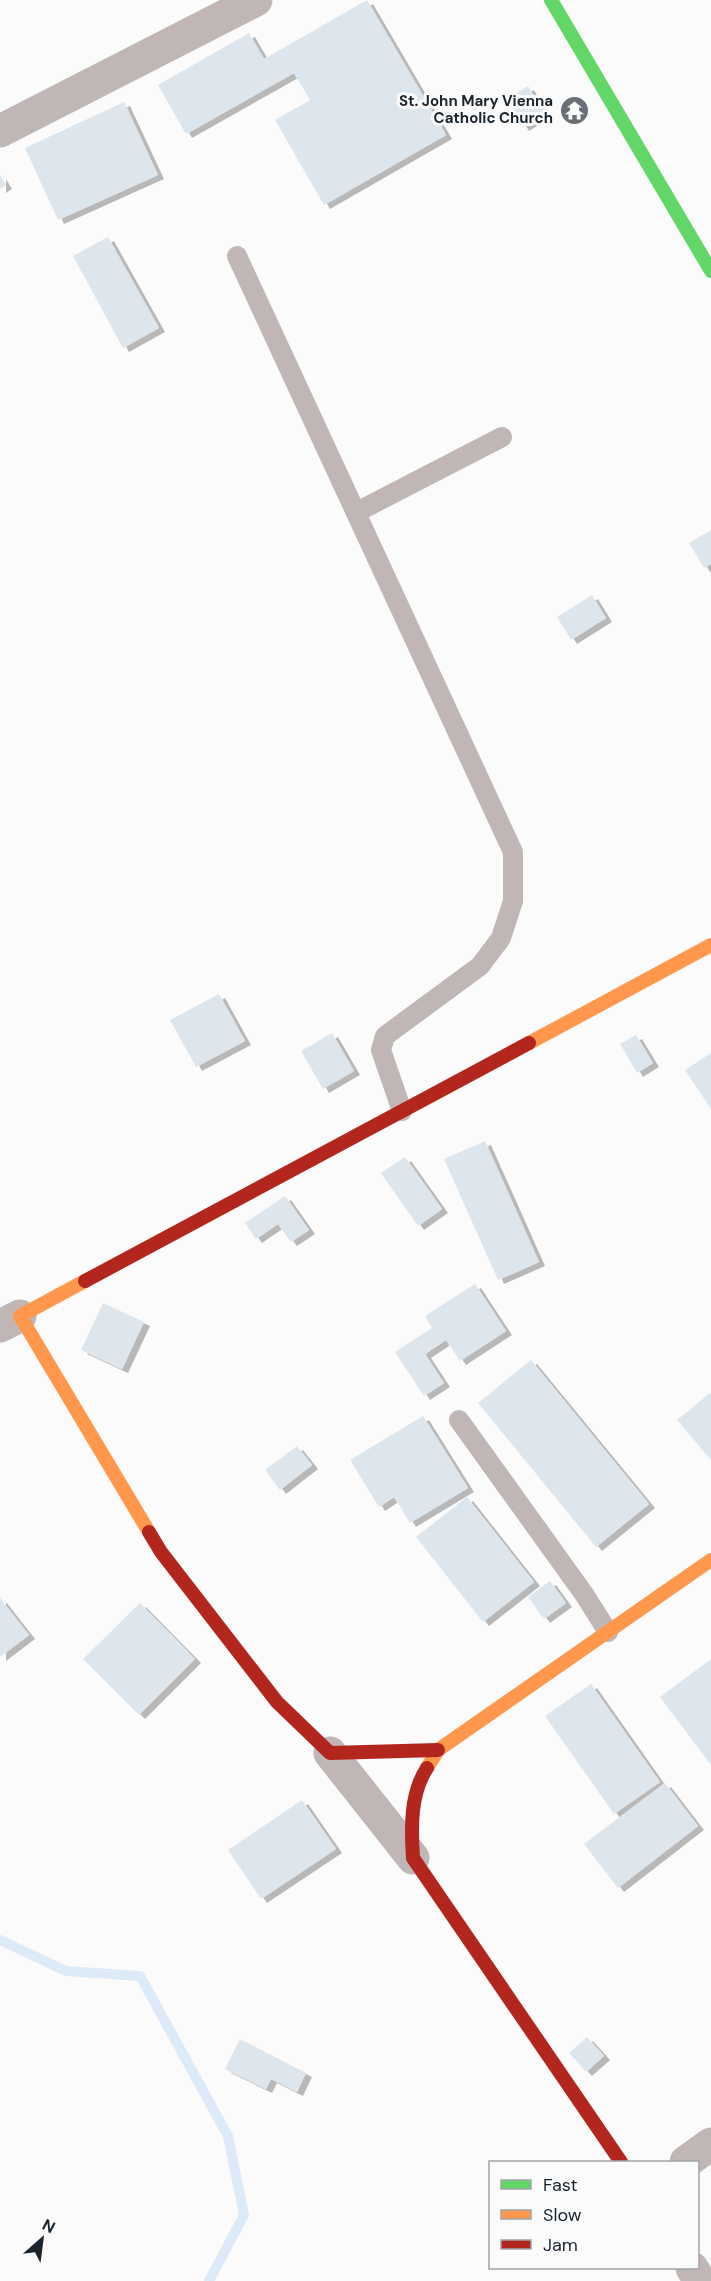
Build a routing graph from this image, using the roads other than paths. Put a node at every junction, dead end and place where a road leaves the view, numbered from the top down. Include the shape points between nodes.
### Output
1 (256, 0) edge
2 (551, 0) edge
3 (0, 131) edge
4 (237, 256) dead end
5 (711, 271) edge
6 (502, 437) dead end
7 (357, 512) junction
8 (711, 945) edge
9 (402, 1111) junction
10 (10, 1321) edge
11 (459, 1420) dead end
12 (711, 1560) edge
13 (608, 1632) junction
14 (438, 1750) junction
15 (330, 1753) junction
16 (413, 1858) junction
17 (711, 2144) edge
18 (620, 2161) edge
19 (689, 2161) edge

1 - 3 street
2 - 5 street
4 - 7 lane
6 - 7 lane
7 - 9 lane via 513,852 513,901 501,938 480,966 385,1036 381,1050
8 - 9 street
9 - 10 street
10 - 15 street via 161,1552 277,1702
11 - 13 lane
12 - 13 street
13 - 14 street
14 - 15 street
14 - 16 street via 420,1778 411,1821
15 - 16 street
16 - 18 street
17 - 19 street

